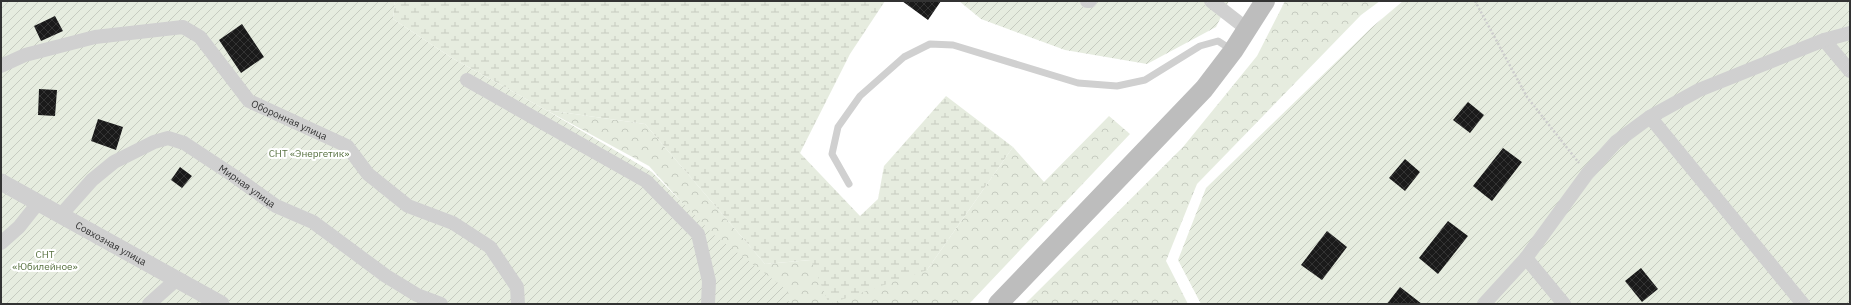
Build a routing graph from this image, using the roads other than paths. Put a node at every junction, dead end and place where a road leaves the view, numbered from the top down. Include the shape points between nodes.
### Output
1 (1212, 1) edge
2 (1265, 1) edge
3 (1248, 30) junction
4 (1850, 33) edge
5 (1824, 40) junction
6 (1233, 51) junction
7 (1, 66) edge
8 (1850, 71) edge
9 (467, 80) dead end
10 (1650, 117) junction
11 (1, 182) edge
12 (849, 184) dead end
13 (38, 203) junction
14 (60, 216) junction
15 (1, 243) edge
16 (1526, 258) junction
17 (177, 279) junction
18 (150, 304) edge
19 (221, 304) edge
20 (441, 304) edge
21 (518, 304) edge
22 (708, 304) edge
23 (998, 304) edge
24 (1484, 304) edge
25 (1564, 304) edge
26 (1803, 304) edge

1 - 3 street
2 - 3 main road
3 - 6 main road
4 - 5 street
5 - 8 street
5 - 10 street via 1699,90
6 - 12 lane via 1218,41 1200,46 1145,80 1117,86 1078,83 952,45 930,44 904,57 860,96 838,127 832,154
6 - 23 main road via 1204,89
7 - 21 street, Оборонная улица via 25,55 95,36 183,27 200,37 249,101 348,146 368,174 408,206 453,223 490,248 517,287
9 - 22 street via 646,181 698,234 709,281
10 - 16 street via 1616,142 1587,174
10 - 26 street
11 - 13 street, Совхозная улица
13 - 14 street, Совхозная улица
13 - 15 street via 19,227
14 - 17 street, Совхозная улица
14 - 20 street, Мирная улица via 92,180 114,162 154,142 168,138 184,143 276,206 312,222 417,295
16 - 24 street
16 - 25 street
17 - 18 street
17 - 19 street, Совхозная улица

